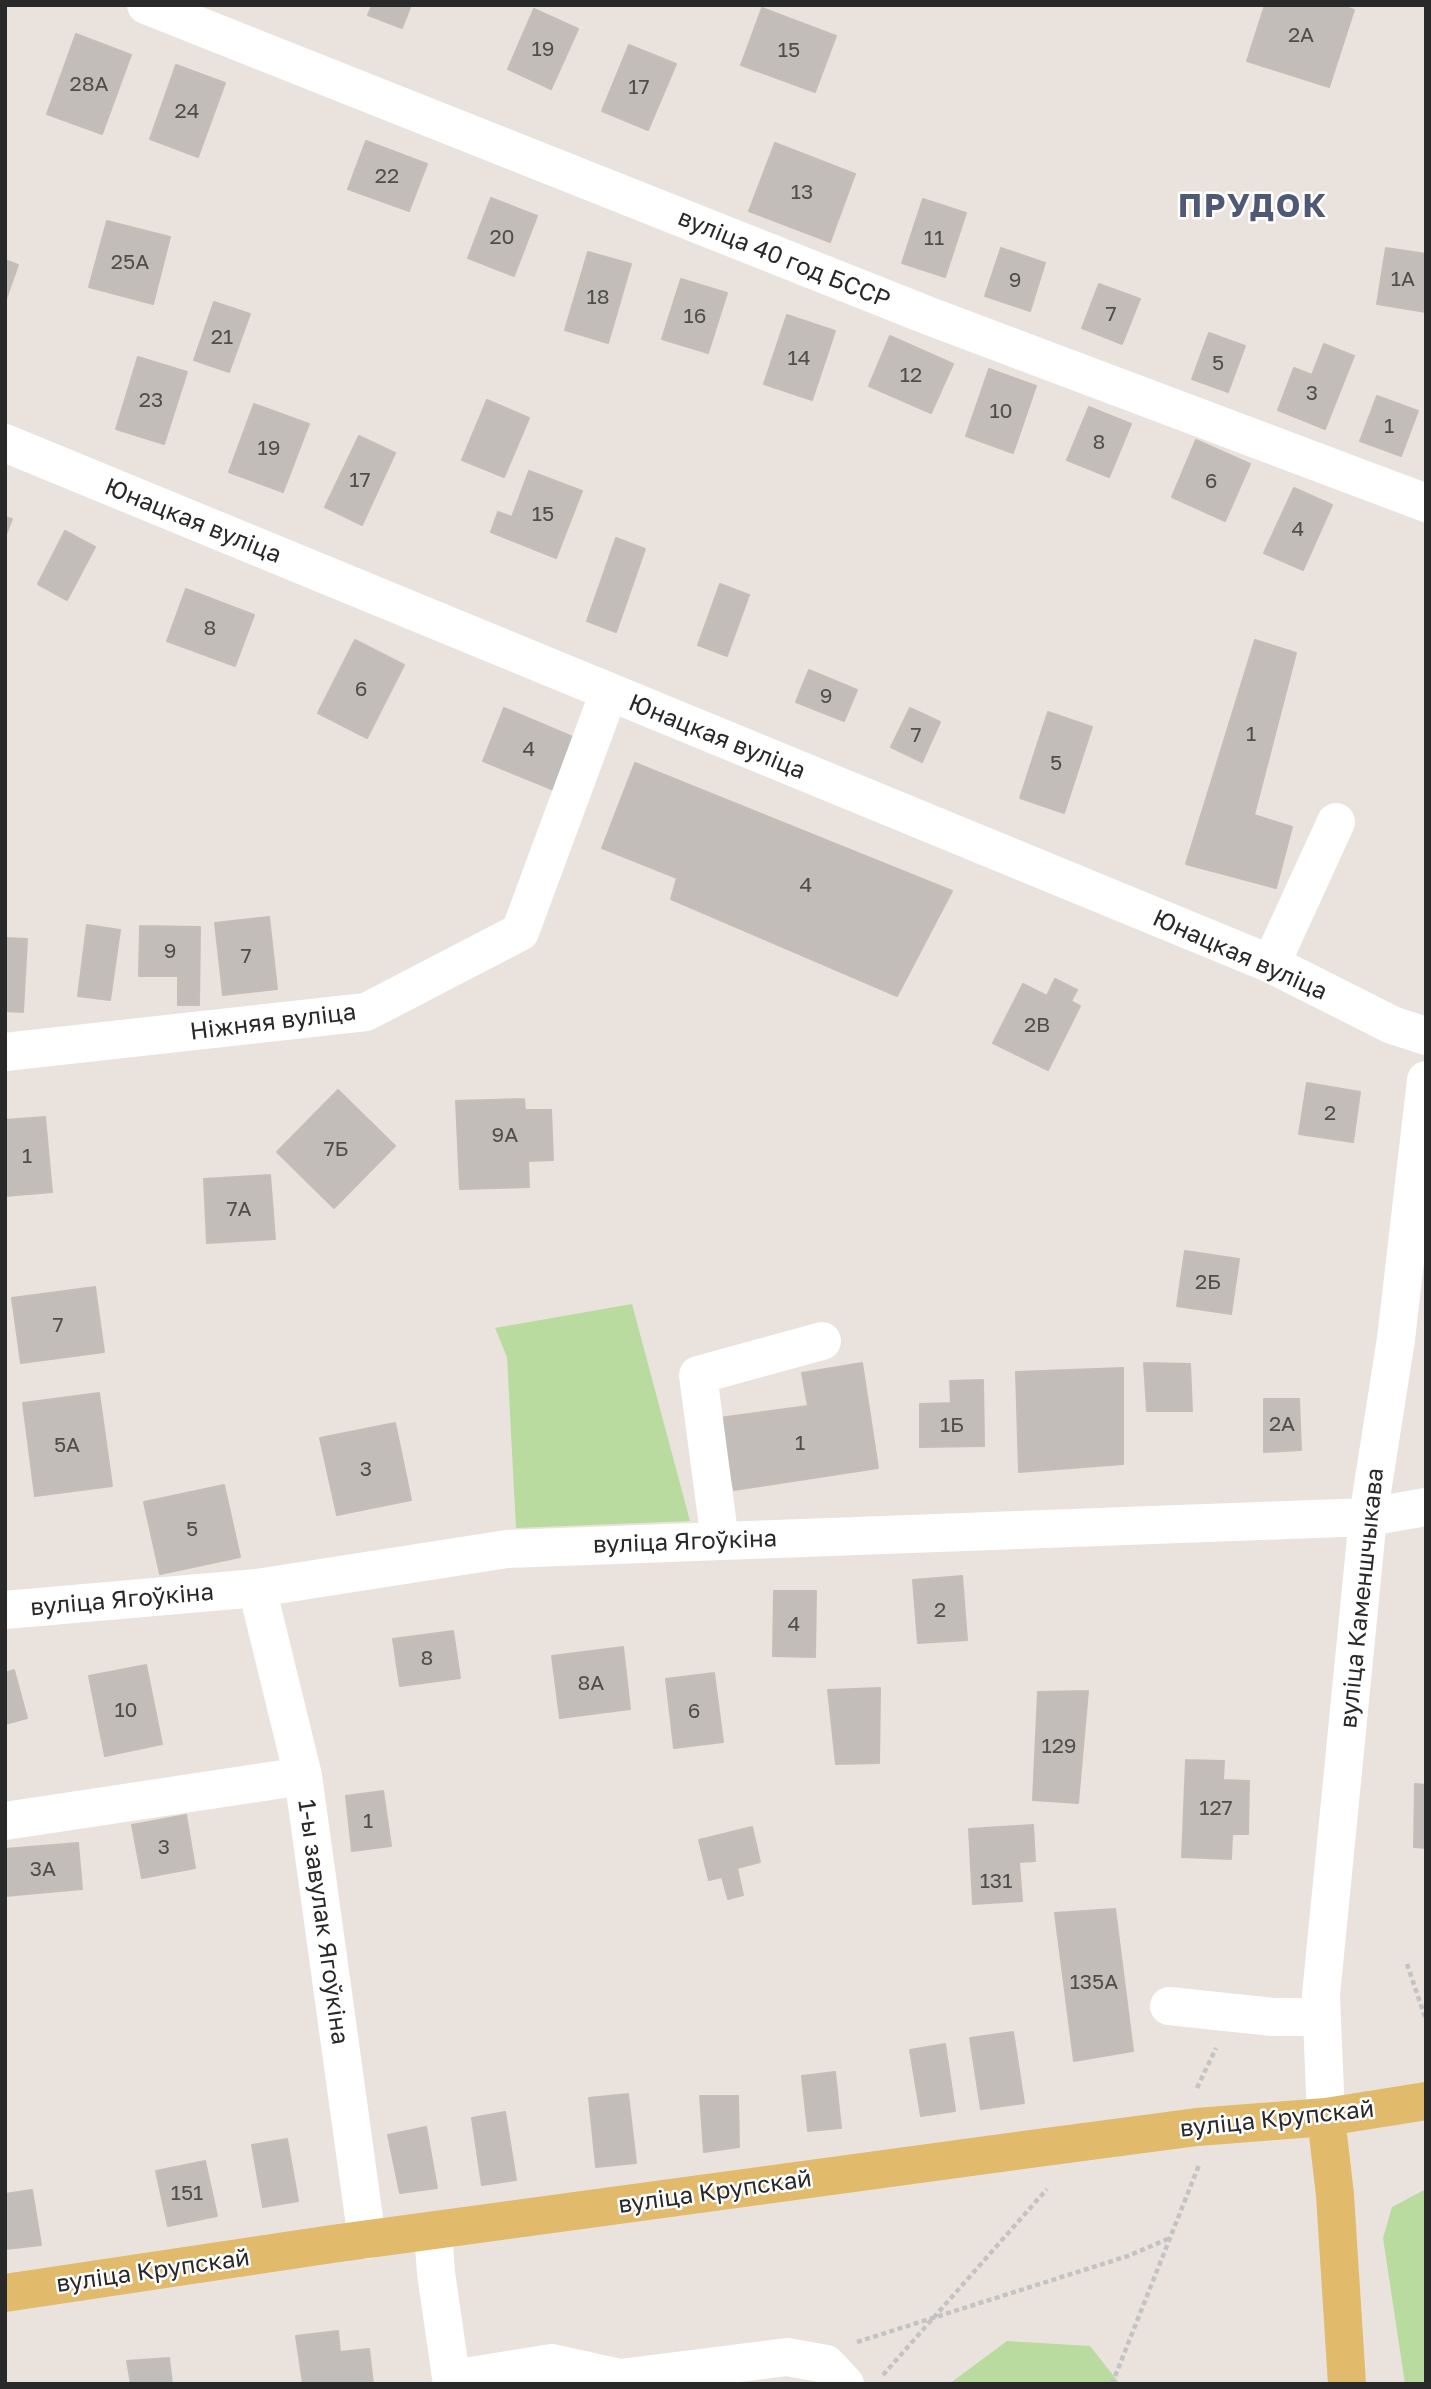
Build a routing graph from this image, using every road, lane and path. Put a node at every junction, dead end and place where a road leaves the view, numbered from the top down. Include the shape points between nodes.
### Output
1 (146, 5) edge
2 (5, 443) edge
3 (1426, 503) edge
4 (609, 692) junction
5 (1336, 822) dead end
6 (1271, 964) junction
7 (1426, 1036) edge
8 (5, 1052) edge
9 (1426, 1080) edge
10 (822, 1341) dead end
11 (1426, 1507) edge
12 (1368, 1517) junction
13 (720, 1541) junction
14 (257, 1588) junction
15 (5, 1610) edge
16 (303, 1776) junction
17 (5, 1821) edge
18 (1407, 1964) dead end
19 (1169, 2006) dead end
20 (1322, 2017) junction
21 (1426, 2020) edge
22 (1219, 2040) dead end
23 (1194, 2094) dead end
24 (1426, 2101) edge
25 (1326, 2117) junction
26 (1199, 2164) dead end
27 (1046, 2189) dead end
28 (433, 2231) junction
29 (1170, 2238) junction
30 (368, 2240) junction
31 (5, 2293) edge
32 (936, 2315) junction
33 (835, 2374) edge
34 (452, 2381) edge
35 (875, 2384) edge
36 (1112, 2384) edge
37 (1347, 2384) edge

1 - 3 street, вуліца 40 год БССР via 929,316
2 - 4 street, Юнацкая вуліца
4 - 6 street, Юнацкая вуліца
4 - 8 street, Ніжняя вуліца via 520,932 366,1012
5 - 6 street
6 - 7 street, Юнацкая вуліца via 1392,1025
9 - 12 street, вуліца Каменшчыкава via 1396,1339
10 - 13 street via 698,1375
11 - 12 street, вуліца Ягоўкіна
12 - 13 street, вуліца Ягоўкіна
12 - 20 street, вуліца Каменшчыкава
13 - 14 street, вуліца Ягоўкіна via 507,1549
14 - 15 street, вуліца Ягоўкіна
14 - 16 street
16 - 17 street, 1-ы завулак Ягоўкіна
16 - 30 street, 1-ы завулак Ягоўкіна
18 - 21 path
19 - 20 street via 1273,2017
20 - 25 street, вуліца Каменшчыкава
22 - 23 path
24 - 25 main road, вуліца Крупскай
25 - 28 main road, вуліца Крупскай via 1197,2127
25 - 37 main road
26 - 29 path
27 - 32 path
28 - 30 main road, вуліца Крупскай
28 - 34 street
29 - 32 path via 1128,2256
29 - 36 path
30 - 31 main road, вуліца Крупскай
32 - 33 path via 846,2346
32 - 35 path
33 - 34 street via 787,2357 620,2378 552,2363

